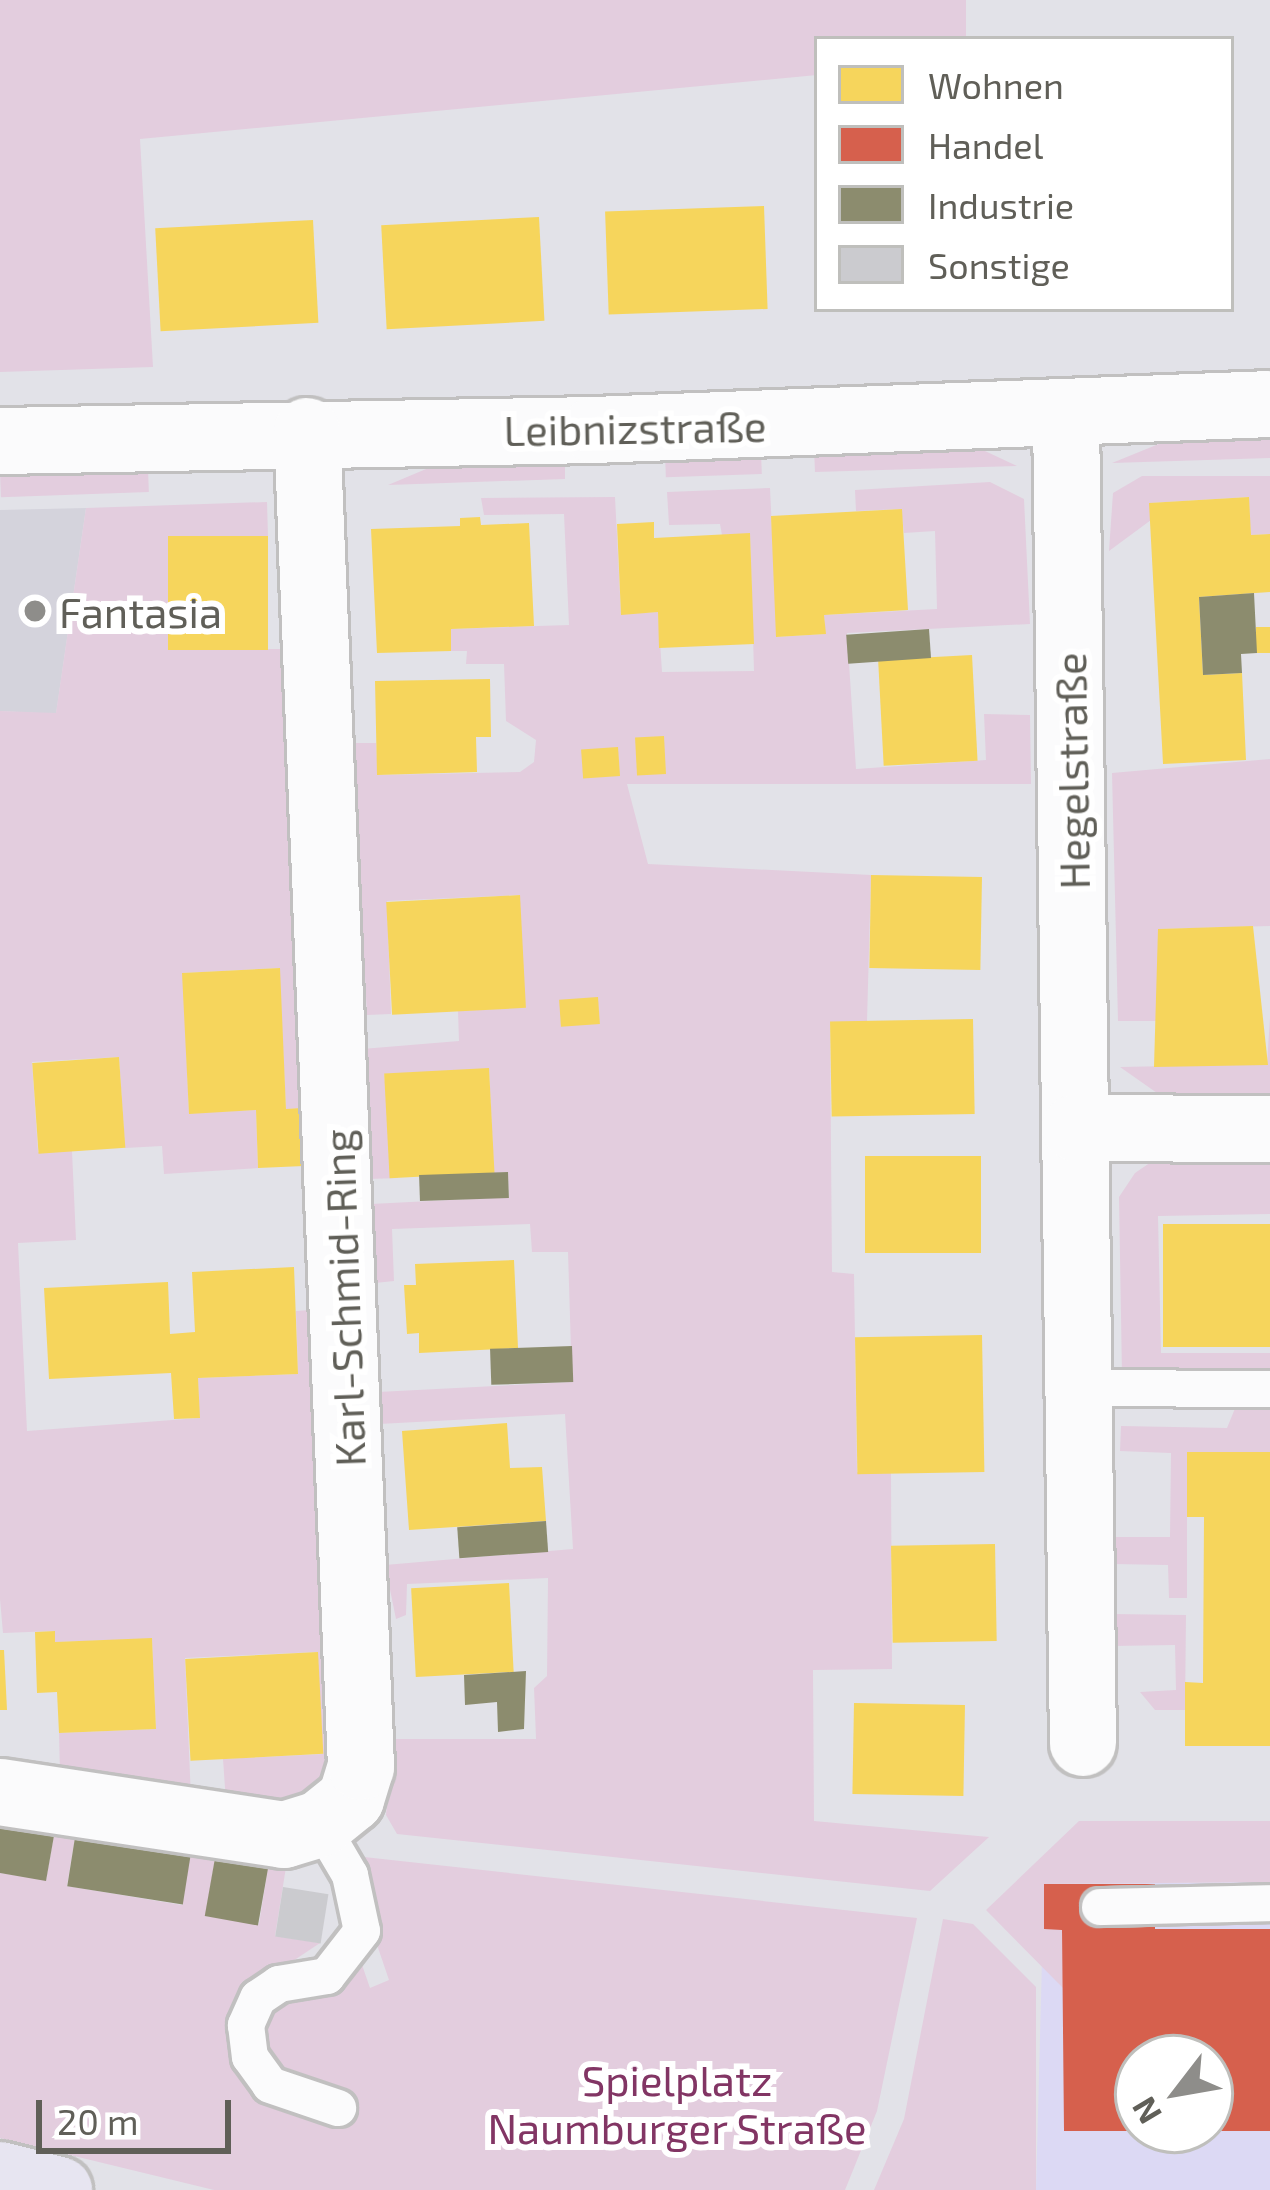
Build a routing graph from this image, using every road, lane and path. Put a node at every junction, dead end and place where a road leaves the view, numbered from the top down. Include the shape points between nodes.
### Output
1 (1270, 404) edge
2 (1066, 413) junction
3 (307, 431) junction
4 (0, 441) edge
5 (1075, 1128) junction
6 (1270, 1130) edge
7 (1078, 1388) junction
8 (1270, 1389) edge
9 (1083, 1743) dead end
10 (0, 1792) edge
11 (320, 1824) junction
12 (1270, 1903) edge
13 (1100, 1907) dead end
14 (338, 2108) dead end
15 (0, 2175) edge
16 (59, 2190) edge

1 - 2 street, Leibnizstraße
2 - 3 street, Leibnizstraße
2 - 5 street, Hegelstraße
3 - 4 street, Leibnizstraße
3 - 11 street, Karl-Schmid-Ring via 361,1767 351,1799
5 - 6 street
5 - 7 street, Hegelstraße
7 - 8 lane
7 - 9 street, Hegelstraße
10 - 11 street via 231,1831 284,1835
11 - 14 lane via 350,1875 362,1931 327,1976 278,1984 258,1998 246,2025 250,2057 270,2085
12 - 13 lane
15 - 16 main road

